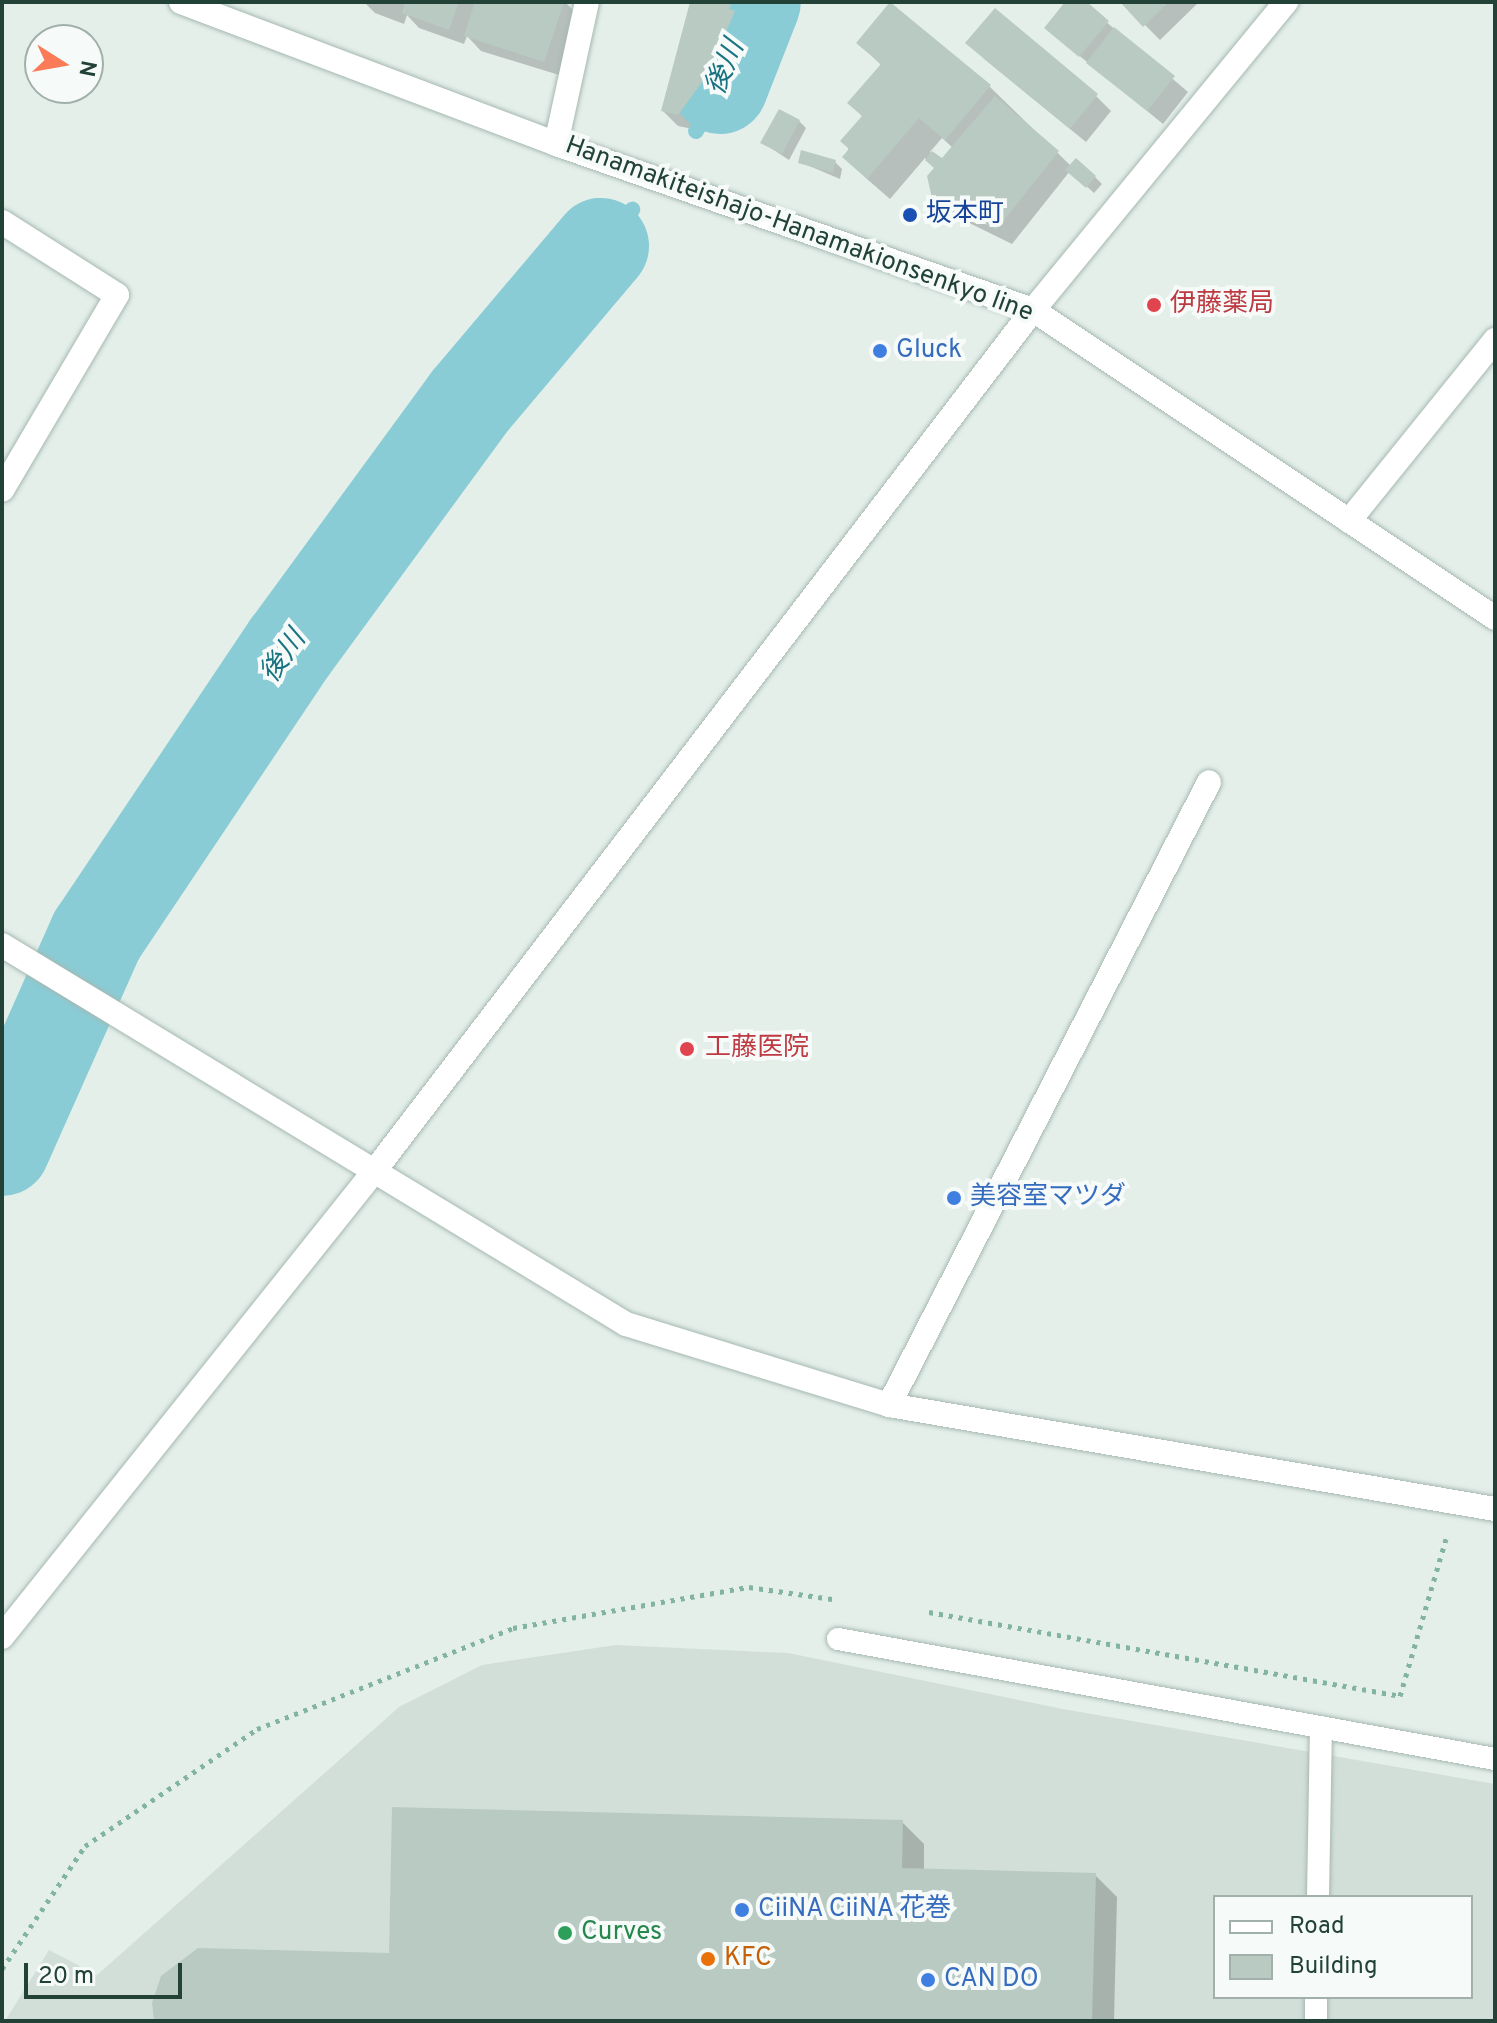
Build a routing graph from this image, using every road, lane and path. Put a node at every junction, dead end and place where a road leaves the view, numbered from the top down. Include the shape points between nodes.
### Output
1 (181, 2) edge
2 (587, 2) edge
3 (1286, 2) edge
4 (556, 144) junction
5 (2, 222) edge
6 (1033, 310) junction
7 (1495, 340) edge
8 (2, 490) edge
9 (1349, 521) junction
10 (1495, 618) edge
11 (1209, 782) dead end
12 (2, 945) edge
13 (376, 1169) junction
14 (889, 1405) junction
15 (1456, 1502) junction
16 (1495, 1509) edge
17 (843, 1600) dead end
18 (921, 1611) dead end
19 (3, 1636) edge
20 (838, 1639) dead end
21 (1321, 1727) junction
22 (1495, 1759) edge
23 (1318, 1895) edge
24 (2, 1969) edge
25 (1316, 1999) edge
26 (1316, 2021) edge

1 - 4 street, Hanamakiteishajo-Hanamakionsenkyo line
2 - 4 street
3 - 6 street
4 - 6 street, Hanamakiteishajo-Hanamakionsenkyo line
5 - 8 street via 117,295
6 - 9 street, Hanamakiteishajo-Hanamakionsenkyo line
6 - 13 street
7 - 9 street
9 - 10 street, Hanamakiteishajo-Hanamakionsenkyo line
11 - 14 street
12 - 13 street
13 - 14 street via 626,1324
13 - 19 street
14 - 15 street
15 - 16 street
15 - 18 path via 1400,1696
17 - 24 path via 749,1587 513,1628 257,1729 85,1846
20 - 21 lane
21 - 22 lane
21 - 23 lane
25 - 26 lane

